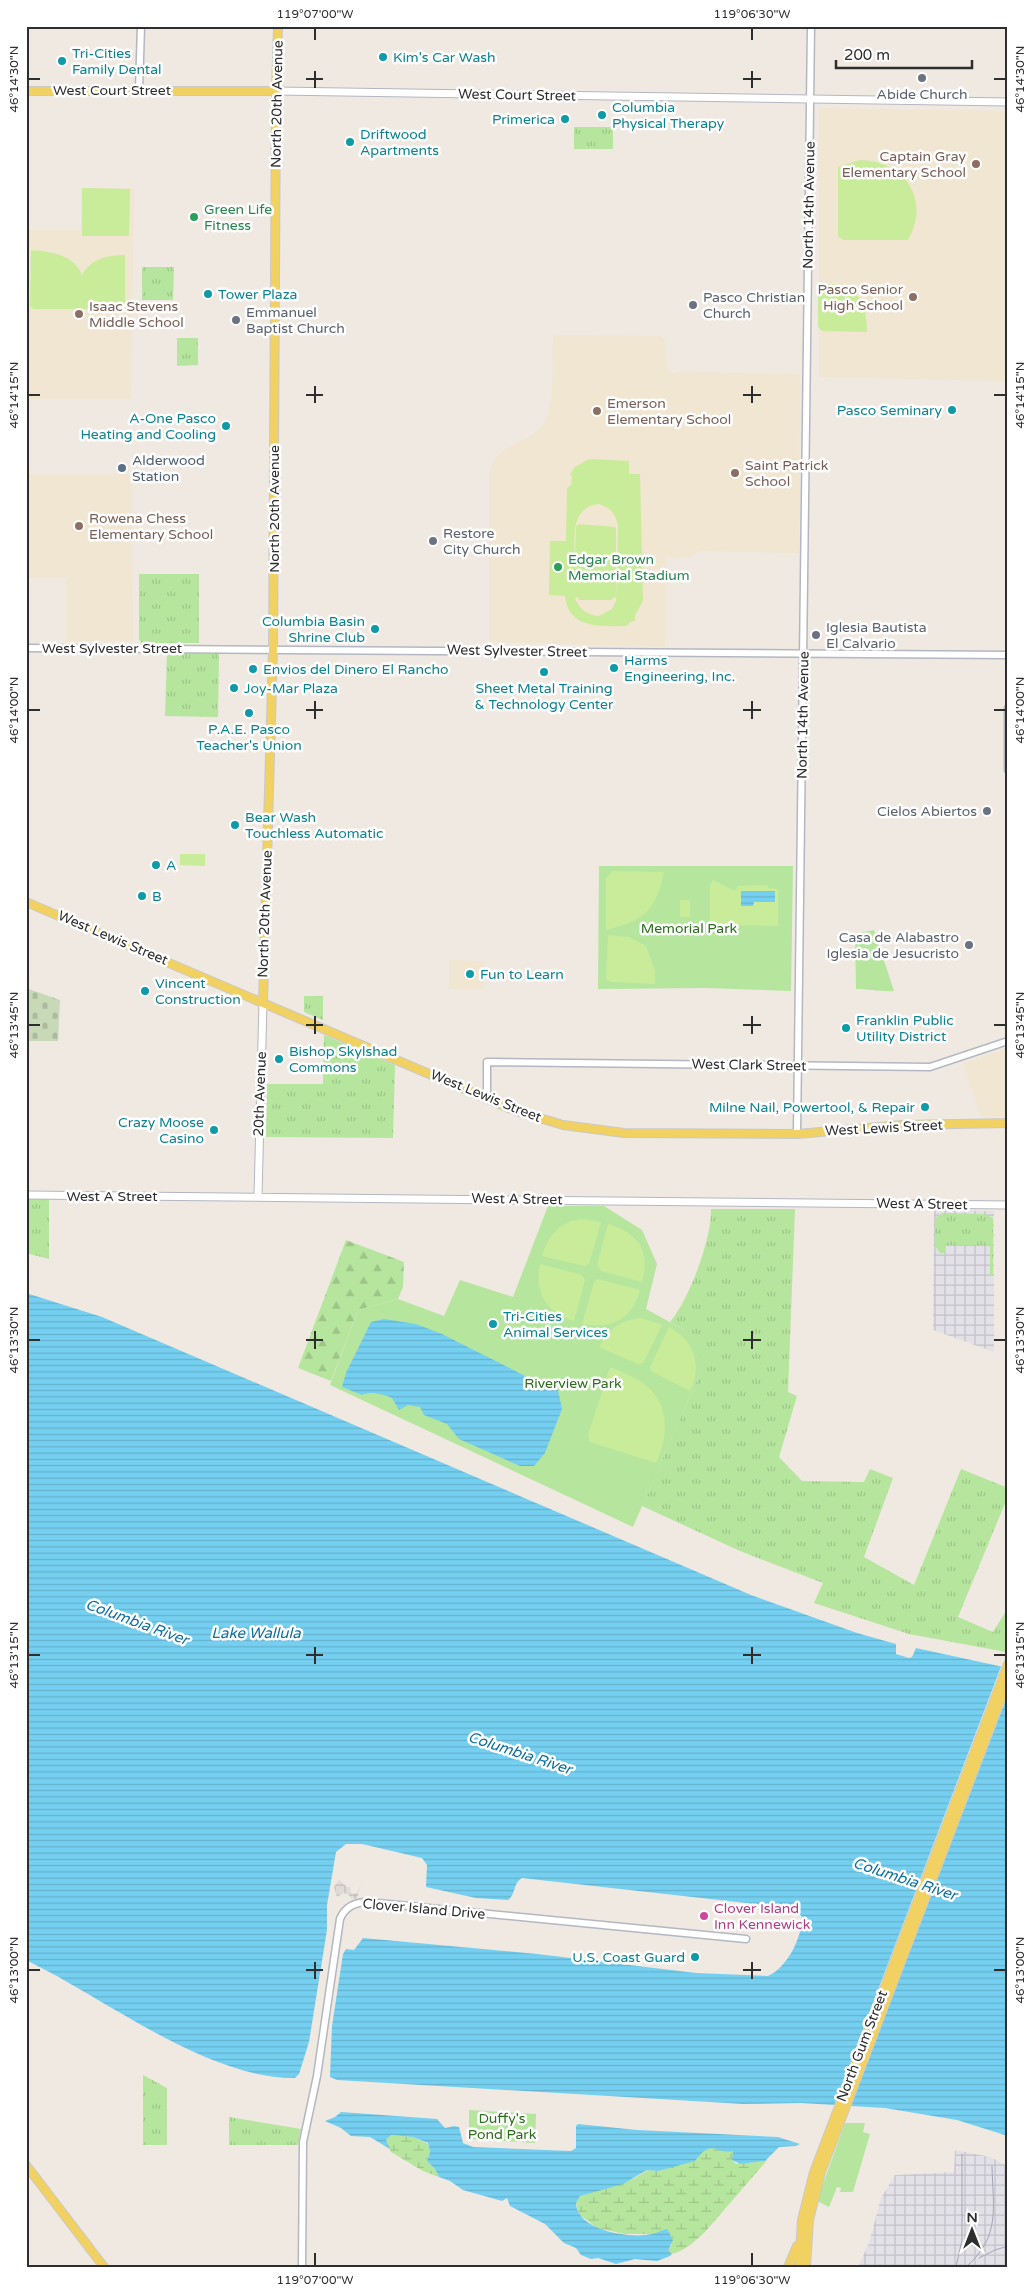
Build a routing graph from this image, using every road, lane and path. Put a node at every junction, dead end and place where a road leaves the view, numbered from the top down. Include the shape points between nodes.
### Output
1 (141, 26) edge
2 (278, 26) edge
3 (811, 26) edge
4 (139, 90) junction
5 (26, 91) edge
6 (276, 91) junction
7 (809, 99) junction
8 (1008, 102) edge
9 (26, 648) edge
10 (273, 649) junction
11 (804, 654) junction
12 (1008, 655) edge
13 (1008, 708) edge
14 (1008, 770) edge
15 (26, 902) edge
16 (263, 991) joint
17 (263, 1002) junction
18 (1008, 1041) edge
19 (798, 1066) junction
20 (487, 1098) junction
21 (1008, 1123) edge
22 (797, 1134) junction
23 (26, 1195) edge
24 (258, 1196) junction
25 (1008, 1204) edge
26 (1008, 1664) edge
27 (1008, 1680) edge
28 (947, 1831) junction
29 (746, 1939) dead end
30 (835, 2126) junction
31 (26, 2165) edge
32 (800, 2237) junction
33 (104, 2267) edge
34 (302, 2267) edge
35 (788, 2267) edge
36 (799, 2267) edge
37 (806, 2267) edge

1 - 4 street
2 - 6 main road, North 20th Avenue
3 - 7 street, North 14th Avenue
4 - 5 main road, West Court Street
4 - 6 main road, West Court Street
6 - 7 main road, West Court Street
6 - 10 main road, North 20th Avenue
7 - 8 main road, West Court Street
7 - 11 street, North 14th Avenue
9 - 10 street, West Sylvester Street
10 - 11 street, West Sylvester Street
10 - 16 main road, North 20th Avenue
11 - 12 street, West Sylvester Street
11 - 19 street, North 14th Avenue
13 - 14 street
15 - 17 main road, West Lewis Street
16 - 17 main road, 20th Avenue
17 - 20 main road, West Lewis Street
17 - 24 main road, 20th Avenue
18 - 19 street, West Clark Street via 930,1067
19 - 20 street, West Clark Street via 487,1062
19 - 22 street, North 14th Avenue
20 - 22 main road, West Lewis Street via 532,1116 591,1130
21 - 22 main road, West Lewis Street via 903,1125
23 - 24 main road, West A Street
24 - 25 main road, West A Street
26 - 28 main road
27 - 28 main road
28 - 30 main road, North Gum Street
29 - 34 street, Clover Island Drive via 368,1902 348,1907 340,1919 317,2076 303,2142
30 - 32 main road, North Gum Street via 808,2188
30 - 37 main road, North Gum Street via 814,2195
31 - 33 main road
32 - 35 main road
32 - 36 main road, North Gum Street

